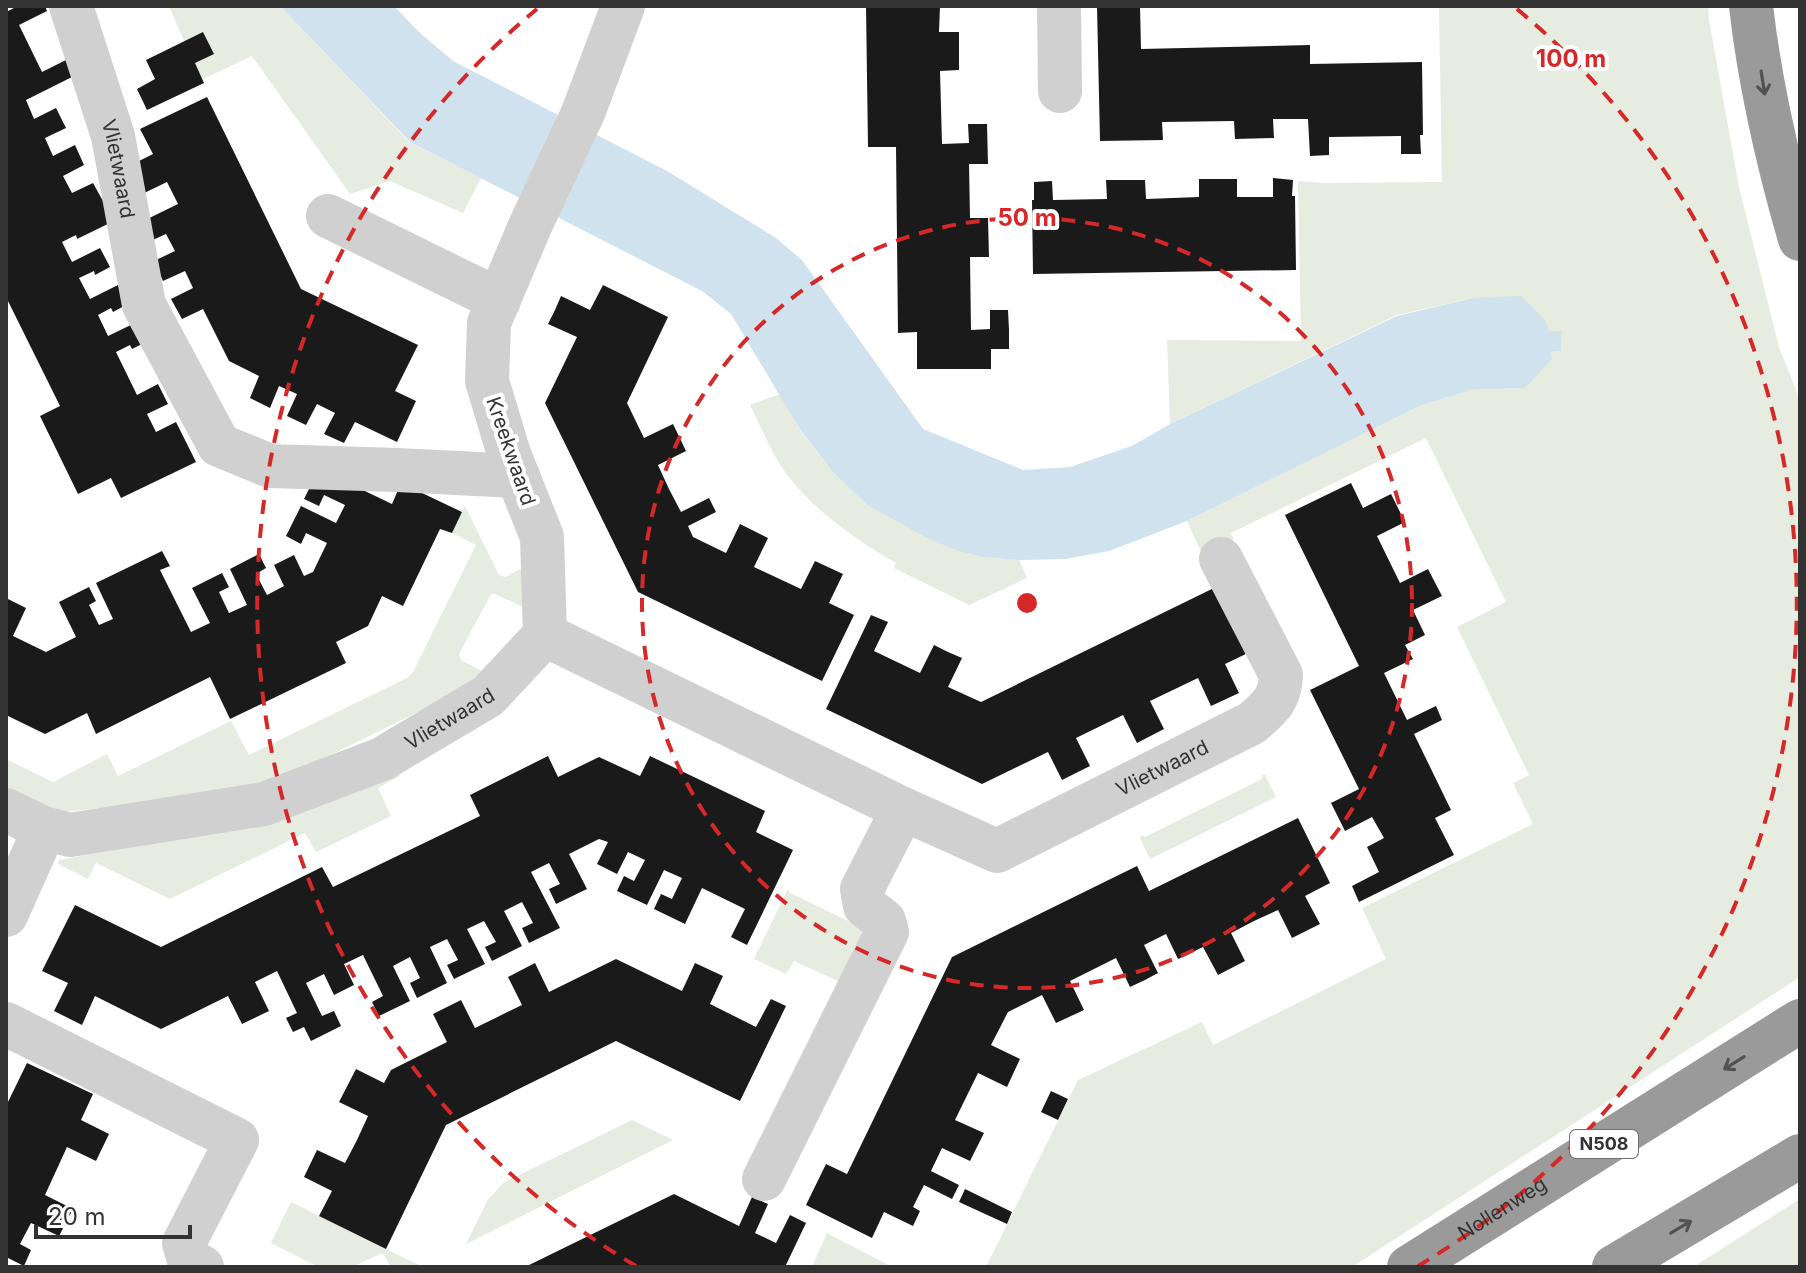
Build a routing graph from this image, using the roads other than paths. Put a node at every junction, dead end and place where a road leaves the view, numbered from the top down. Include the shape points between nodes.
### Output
1 (71, 6) edge
2 (623, 6) edge
3 (1059, 6) edge
4 (1751, 6) edge
5 (1060, 91) dead end
6 (328, 216) dead end
7 (1800, 239) edge
8 (499, 300) junction
9 (518, 476) junction
10 (1221, 559) dead end
11 (545, 635) junction
12 (903, 809) junction
13 (25, 819) edge
14 (6, 915) edge
15 (1800, 1021) edge
16 (6, 1024) edge
17 (1800, 1156) edge
18 (764, 1179) dead end
19 (202, 1267) edge
20 (1409, 1267) edge
21 (1614, 1267) edge

1 - 9 street, Vlietwaard via 113,136 144,305 219,445 270,466
2 - 8 street, Kreekwaard via 583,113
3 - 5 street
4 -> 7 highway via 1767,108
6 - 8 street
8 - 9 street, Kreekwaard via 489,323 487,381
9 - 11 street, Kreekwaard via 542,537
10 - 12 street, Vlietwaard via 1281,675 1272,706 1252,723 997,851
11 - 12 street, Vlietwaard
11 - 13 street, Vlietwaard via 488,696 382,759 279,799 70,835
12 - 18 street via 862,889 865,906 884,921 887,932
13 - 14 street, Vlietwaard via 36,848
15 -> 20 highway, Nollenweg / N508
16 - 19 street via 237,1140 184,1243 189,1260
21 -> 17 highway

